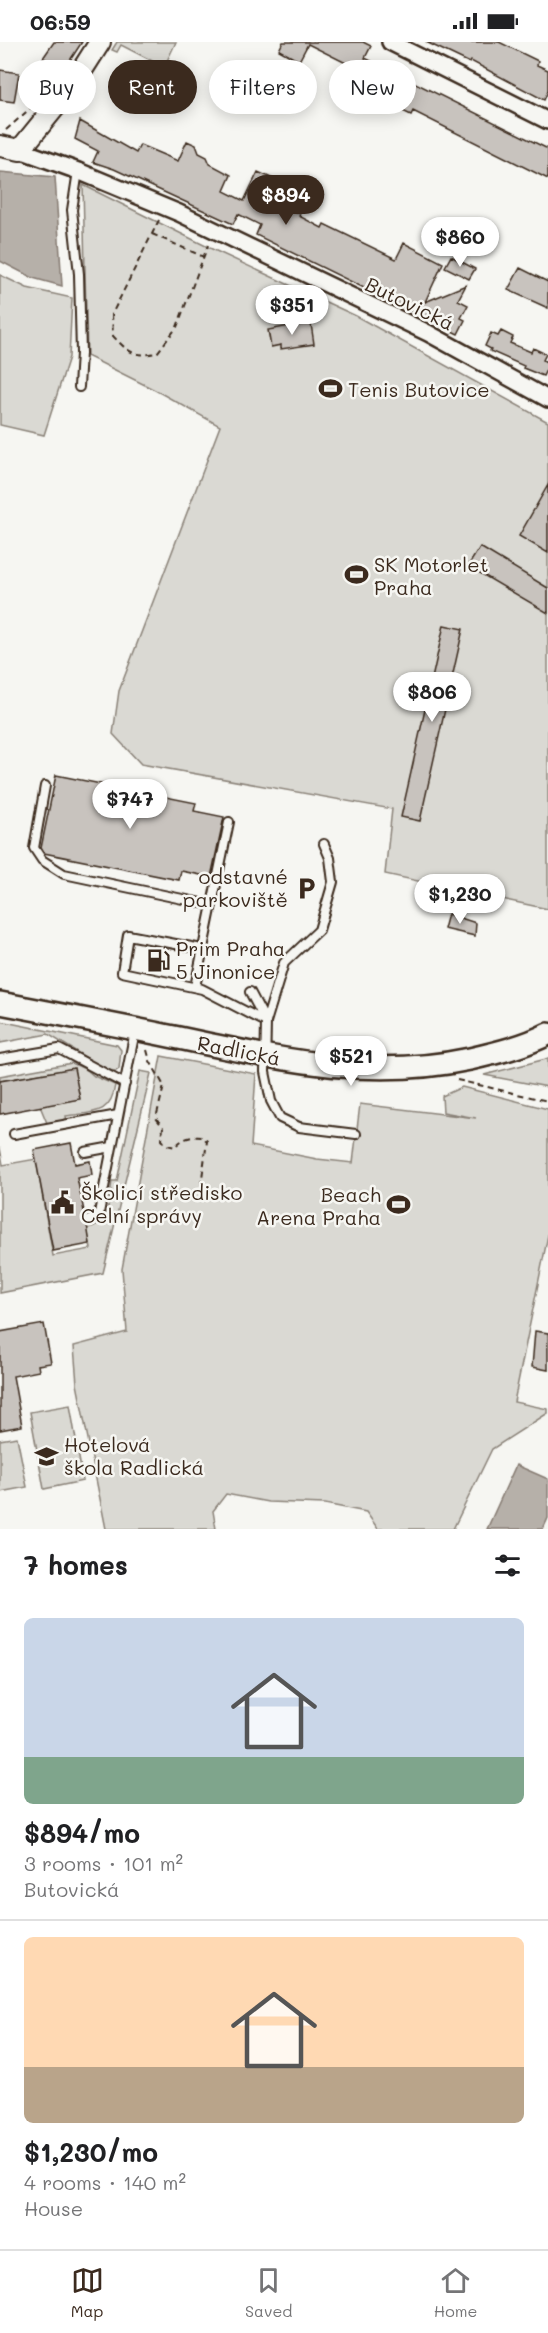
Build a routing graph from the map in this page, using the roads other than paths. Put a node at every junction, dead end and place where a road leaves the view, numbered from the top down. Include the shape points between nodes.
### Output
1 (100, 42) edge
2 (390, 42) edge
3 (548, 121) edge
4 (0, 146) edge
5 (20, 150) junction
6 (78, 171) junction
7 (79, 387) dead end
8 (548, 399) edge
9 (45, 786) dead end
10 (229, 822) dead end
11 (324, 844) dead end
12 (211, 905) junction
13 (202, 949) junction
14 (195, 987) junction
15 (250, 992) dead end
16 (0, 1003) edge
17 (266, 1022) junction
18 (136, 1030) junction
19 (548, 1034) edge
20 (264, 1056) junction
21 (0, 1059) edge
22 (125, 1084) junction
23 (118, 1115) junction
24 (14, 1134) dead end
25 (356, 1134) dead end
26 (112, 1147) junction
27 (85, 1152) dead end
28 (88, 1220) dead end

1 - 5 street via 72,86
2 - 3 street
4 - 5 street
5 - 6 street, Butovická
6 - 7 lane via 72,210 78,274
6 - 8 street, Butovická via 178,213 386,313
9 - 12 lane via 34,848 42,860 64,874
10 - 12 lane
11 - 17 lane via 333,882 319,930 284,963
12 - 13 lane
13 - 14 lane
13 - 14 lane via 128,935 122,972
14 - 17 lane
15 - 17 lane
16 - 18 main road, Radlická
17 - 20 lane
18 - 20 main road, Radlická
18 - 22 lane
19 - 20 main road, Radlická via 488,1055 412,1068 327,1066
20 - 25 lane via 271,1101 280,1118 299,1127
21 - 22 lane via 59,1049
22 - 23 lane
23 - 24 lane
23 - 26 lane
26 - 27 lane
26 - 28 lane via 98,1218

